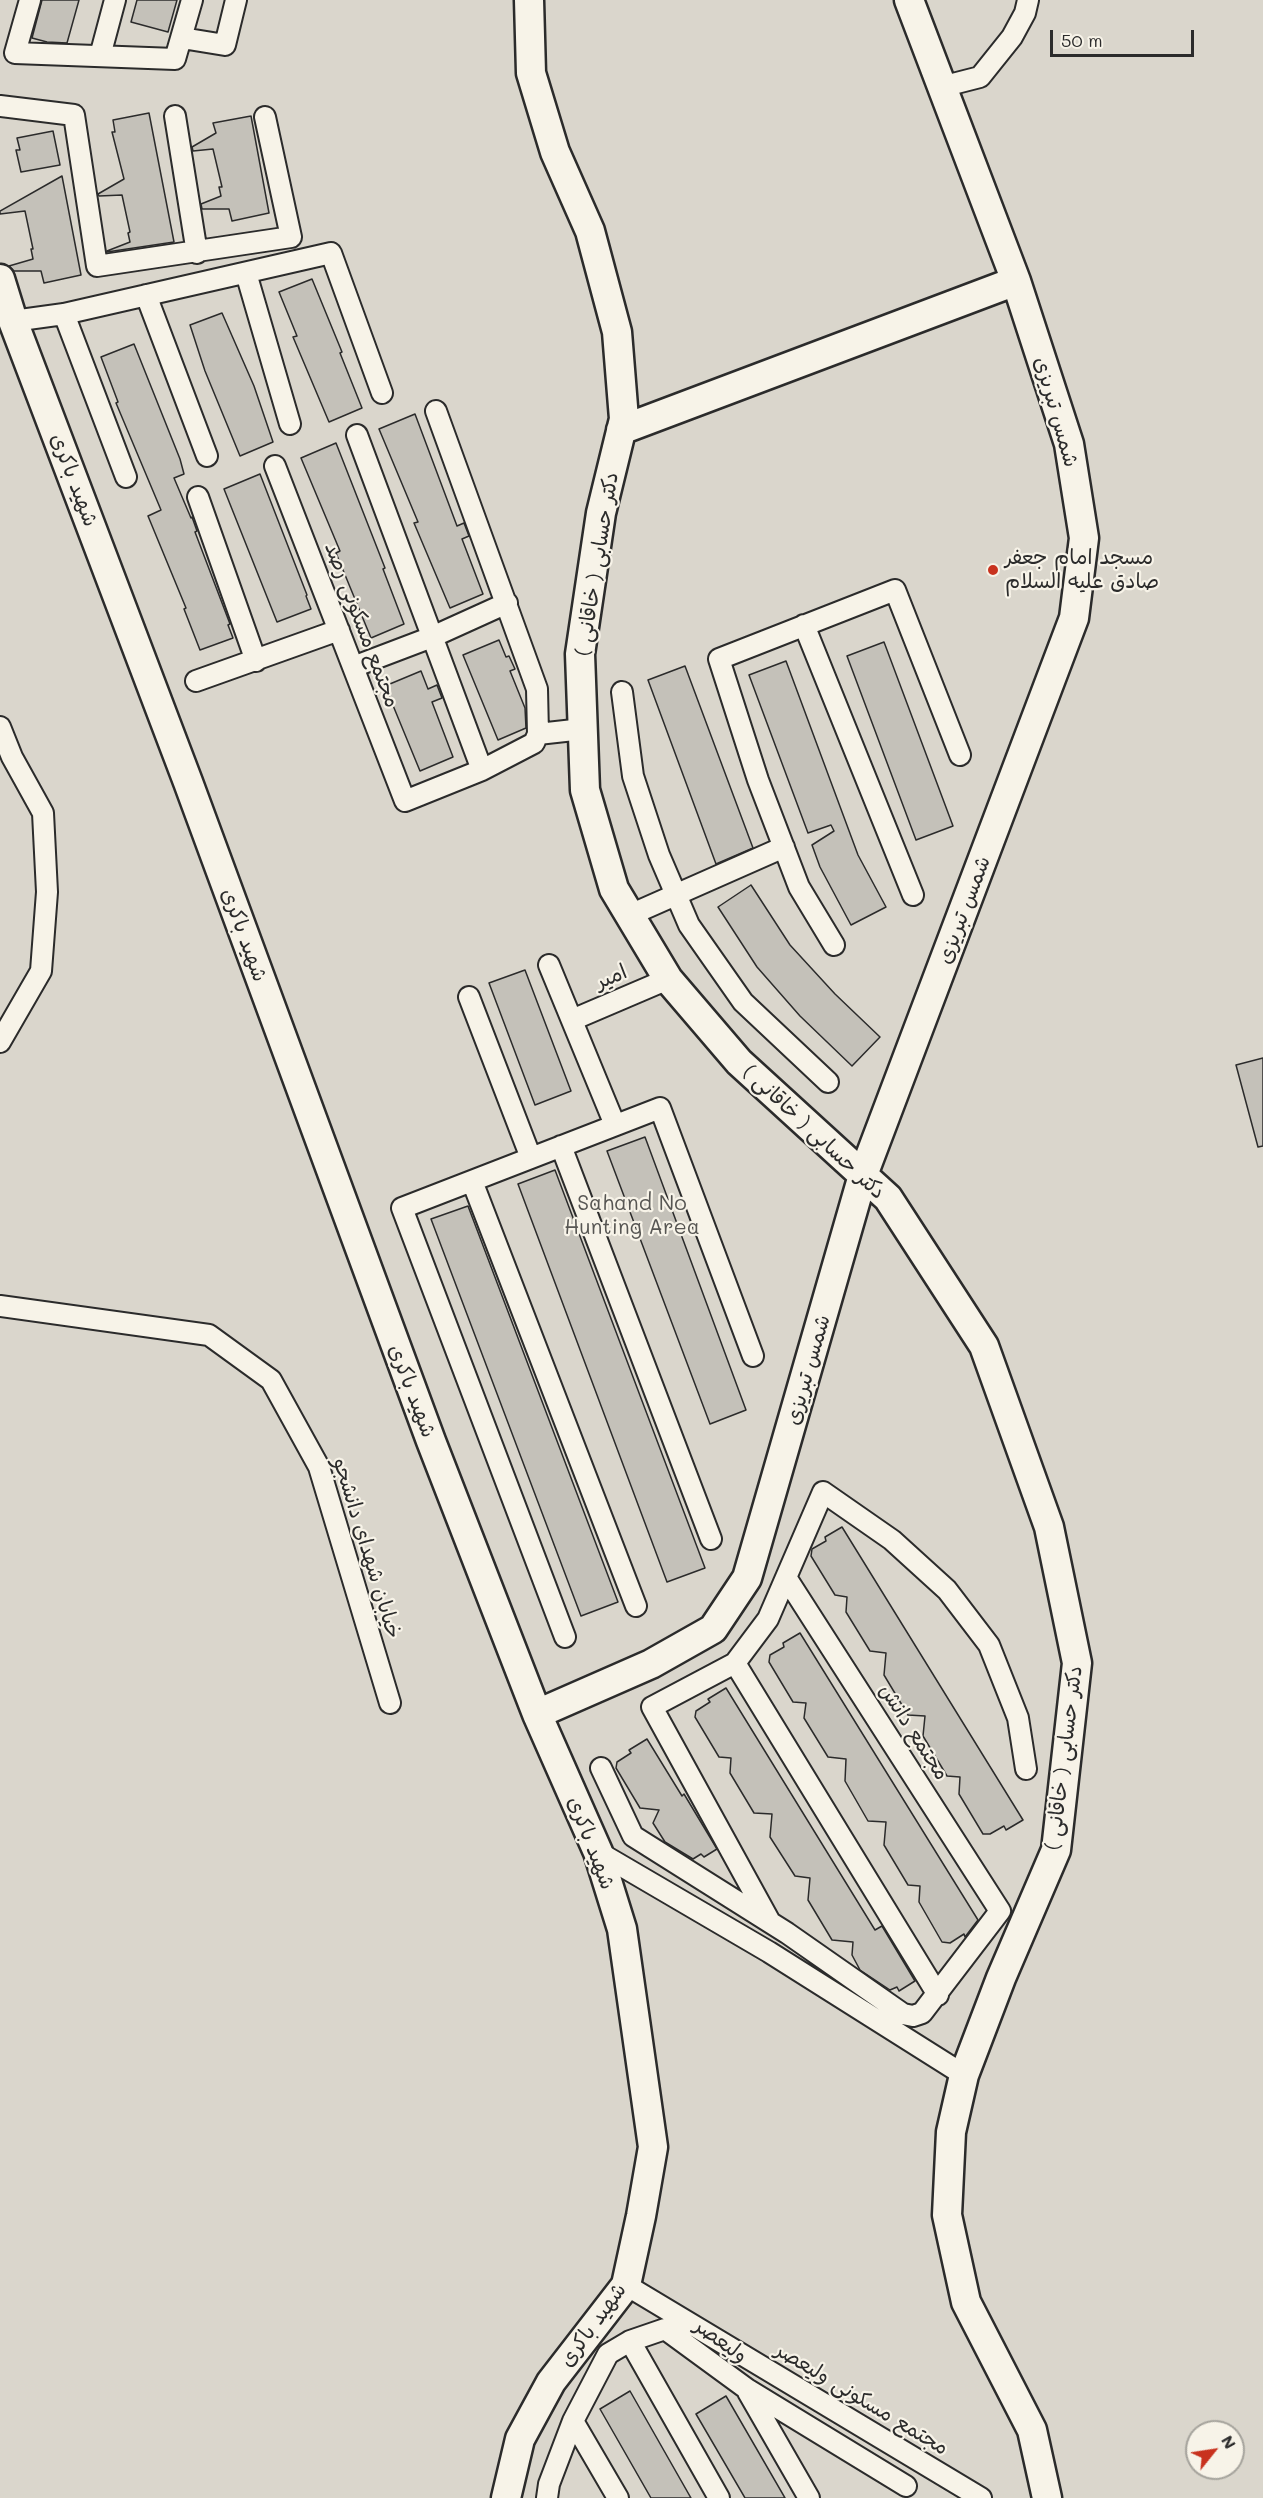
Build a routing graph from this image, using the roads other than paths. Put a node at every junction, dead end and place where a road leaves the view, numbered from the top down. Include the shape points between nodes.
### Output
1 (30, 0) edge
2 (115, 0) edge
3 (192, 0) edge
4 (236, 0) edge
5 (529, 0) edge
6 (909, 0) edge
7 (1029, 0) edge
8 (182, 38) junction
9 (100, 56) junction
10 (941, 87) junction
11 (0, 106) edge
12 (175, 116) dead end
13 (265, 117) dead end
14 (197, 253) junction
15 (246, 273) junction
16 (0, 279) edge
17 (1016, 281) junction
18 (146, 295) junction
19 (64, 314) junction
20 (13, 321) junction
21 (382, 393) dead end
22 (436, 411) dead end
23 (290, 424) dead end
24 (621, 430) junction
25 (357, 435) dead end
26 (207, 456) dead end
27 (275, 466) dead end
28 (126, 477) dead end
29 (198, 497) dead end
30 (507, 603) junction
31 (804, 625) junction
32 (339, 630) junction
33 (432, 637) junction
34 (256, 661) junction
35 (353, 667) junction
36 (196, 681) dead end
37 (622, 692) dead end
38 (0, 726) edge
39 (582, 729) junction
40 (537, 734) junction
41 (960, 755) dead end
42 (482, 770) junction
43 (784, 847) junction
44 (676, 894) junction
45 (913, 895) dead end
46 (630, 915) junction
47 (834, 945) dead end
48 (549, 965) dead end
49 (668, 979) junction
50 (469, 997) dead end
51 (572, 1020) junction
52 (0, 1042) edge
53 (828, 1082) dead end
54 (615, 1125) junction
55 (561, 1146) junction
56 (531, 1158) junction
57 (863, 1176) junction
58 (472, 1181) junction
59 (0, 1306) edge
60 (753, 1356) dead end
61 (711, 1539) dead end
62 (787, 1578) junction
63 (636, 1606) dead end
64 (565, 1637) dead end
65 (735, 1663) junction
66 (390, 1703) dead end
67 (537, 1714) junction
68 (601, 1768) dead end
69 (1026, 1769) dead end
70 (598, 1852) junction
71 (779, 1928) junction
72 (769, 1952) junction
73 (938, 1995) junction
74 (964, 2075) junction
75 (626, 2285) junction
76 (630, 2341) junction
77 (747, 2389) junction
78 (573, 2421) junction
79 (930, 2467) junction
80 (910, 2492) edge
81 (506, 2498) edge
82 (547, 2498) edge
83 (618, 2498) edge
84 (719, 2498) edge
85 (809, 2498) edge
86 (981, 2498) edge
87 (1047, 2498) edge

1 - 9 street via 15,53
2 - 9 street
3 - 8 street
4 - 8 street via 225,45
5 - 24 street, دکتر حسابی ( خاقانی ) via 531,73 555,152 590,231 617,332 624,419
6 - 10 street, شمس تبریزی
7 - 10 street via 1012,37 980,77
8 - 9 street via 175,59
10 - 17 street, شمس تبریزی
11 - 14 street via 74,114 97,266
12 - 14 street
13 - 14 street via 291,237
15 - 18 street
15 - 21 street via 331,253
15 - 23 street
16 - 20 street, شهید باکری
17 - 24 street
17 - 57 street, شمس تبریزی via 1069,444 1084,538 1074,618
18 - 19 street
18 - 26 street
19 - 20 street
19 - 28 street
20 - 67 street, شهید باکری via 431,1441
22 - 30 street
24 - 39 street, دکتر حسابی ( خاقانی ) via 601,513 580,654
25 - 33 street
27 - 32 street, مجتمع مسکونی رصد
29 - 34 street
30 - 33 street
30 - 40 street via 537,689
31 - 41 street via 895,590
31 - 43 street via 719,659
31 - 45 street
32 - 34 street
32 - 35 street, مجتمع مسکونی رصد
33 - 35 street
33 - 42 street
34 - 36 street
35 - 42 street, مجتمع مسکونی رصد via 405,801
37 - 44 street via 633,776 658,855
38 - 52 street via 42,813 47,892 41,971
39 - 40 street
39 - 46 street, دکتر حسابی ( خاقانی ) via 585,790 614,889
40 - 42 street via 534,743
43 - 44 street
43 - 47 street via 799,886
44 - 46 street
44 - 53 street via 689,925 743,1002
46 - 49 street, دکتر حسابی ( خاقانی )
48 - 51 street
49 - 51 street, امیر
49 - 57 street, دکتر حسابی ( خاقانی ) via 738,1062
50 - 56 street
51 - 54 street
54 - 55 street
54 - 60 street via 660,1108
55 - 56 street
55 - 61 street
56 - 58 street
57 - 67 street, شمس تبریزی via 747,1578 713,1629 651,1664
57 - 74 street, دکتر حسابی ( خاقانی ) via 888,1198 984,1346 1049,1527 1077,1663 1056,1850
58 - 63 street
58 - 64 street via 402,1208
59 - 66 street, خیابان شهدای دانشجو via 209,1335 271,1380 320,1467
62 - 65 street via 768,1619
62 - 69 street via 823,1492 892,1540 947,1590 989,1645 1018,1718
62 - 73 street, مجتمع دانش via 1000,1911
65 - 71 street via 652,1707
65 - 73 street
67 - 70 street, شهید باکری
68 - 71 street via 633,1836
70 - 72 street
70 - 75 street, شهید باکری via 622,1929 653,2146
71 - 72 street
71 - 73 street via 903,2014 922,2013
72 - 74 street
74 - 87 street, دکتر حسابی ( خاقانی ) via 951,2132 947,2215 966,2302 1032,2430
75 - 79 street, مجتمع مسکونی ولیعصر
75 - 81 street, شهید باکری via 552,2382 520,2439
76 - 77 street, ولیعصر via 665,2329
76 - 78 street, ولیعصر via 608,2354
76 - 84 street
77 - 80 street, ولیعصر
77 - 85 street
78 - 82 street, ولیعصر
78 - 83 street
79 - 80 street
79 - 86 street, مجتمع مسکونی ولیعصر

